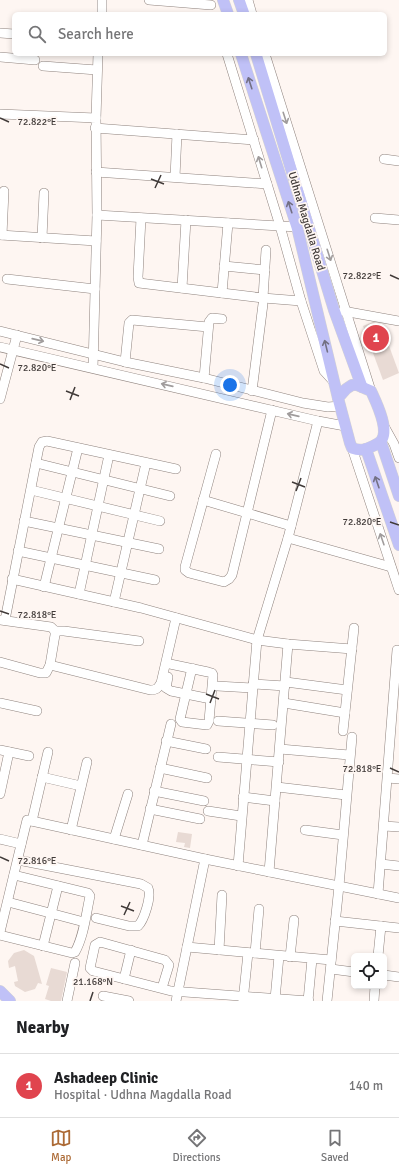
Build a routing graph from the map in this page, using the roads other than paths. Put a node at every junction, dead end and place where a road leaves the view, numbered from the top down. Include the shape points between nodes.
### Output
1 (102, 0) edge
2 (149, 0) edge
3 (223, 0) edge
4 (239, 0) edge
5 (248, 0) edge
6 (212, 6) edge
7 (102, 12) edge
8 (227, 12) edge
9 (243, 12) edge
10 (251, 12) edge
11 (0, 33) edge
12 (12, 34) edge
13 (98, 56) edge
14 (227, 56) edge
15 (242, 56) edge
16 (257, 56) edge
17 (266, 56) edge
18 (0, 57) edge
19 (35, 60) dead end
20 (43, 66) dead end
21 (97, 70) junction
22 (0, 114) edge
23 (95, 123) junction
24 (177, 134) junction
25 (254, 140) junction
26 (384, 159) dead end
27 (399, 161) edge
28 (96, 172) junction
29 (175, 178) junction
30 (267, 184) junction
31 (4, 191) dead end
32 (44, 193) dead end
33 (96, 215) junction
34 (141, 218) junction
35 (375, 218) dead end
36 (186, 220) junction
37 (399, 220) edge
38 (228, 223) junction
39 (280, 226) junction
40 (297, 227) junction
41 (1, 235) edge
42 (42, 238) junction
43 (96, 241) junction
44 (266, 250) dead end
45 (224, 266) junction
46 (265, 270) junction
47 (7, 280) dead end
48 (182, 288) junction
49 (95, 289) junction
50 (222, 293) junction
51 (263, 301) junction
52 (301, 301) junction
53 (334, 310) junction
54 (347, 312) junction
55 (222, 318) dead end
56 (399, 321) edge
57 (208, 327) junction
58 (0, 331) edge
59 (17, 335) junction
60 (0, 347) edge
61 (13, 350) junction
62 (93, 353) junction
63 (125, 362) junction
64 (93, 368) junction
65 (204, 378) junction
66 (335, 383) junction
67 (367, 389) junction
68 (252, 391) junction
69 (0, 399) edge
70 (339, 402) junction
71 (272, 410) junction
72 (318, 421) junction
73 (345, 426) junction
74 (384, 426) junction
75 (381, 442) junction
76 (78, 448) junction
77 (352, 448) junction
78 (366, 449) junction
79 (216, 454) dead end
80 (109, 455) junction
81 (399, 458) edge
82 (36, 463) junction
83 (146, 463) junction
84 (176, 469) dead end
85 (72, 472) junction
86 (104, 480) junction
87 (140, 489) junction
88 (30, 490) junction
89 (170, 496) dead end
90 (399, 496) edge
91 (66, 499) junction
92 (203, 500) junction
93 (98, 506) junction
94 (246, 514) junction
95 (134, 515) junction
96 (24, 521) junction
97 (160, 521) dead end
98 (291, 526) junction
99 (58, 528) junction
100 (92, 535) junction
101 (288, 538) junction
102 (128, 542) junction
103 (399, 545) edge
104 (159, 549) dead end
105 (18, 551) junction
106 (51, 558) junction
107 (86, 565) junction
108 (391, 567) junction
109 (120, 573) junction
110 (12, 579) junction
111 (155, 580) dead end
112 (44, 587) junction
113 (399, 590) edge
114 (79, 594) junction
115 (114, 602) junction
116 (177, 618) junction
117 (2, 620) edge
118 (354, 628) dead end
119 (55, 631) junction
120 (257, 640) junction
121 (139, 641) dead end
122 (288, 644) junction
123 (352, 649) junction
124 (397, 650) dead end
125 (0, 662) edge
126 (170, 664) junction
127 (50, 665) junction
128 (192, 668) junction
129 (286, 684) junction
130 (217, 686) dead end
131 (253, 686) junction
132 (347, 690) junction
133 (186, 694) junction
134 (211, 699) junction
135 (0, 703) edge
136 (284, 703) junction
137 (396, 704) edge
138 (37, 711) dead end
139 (345, 713) junction
140 (218, 721) dead end
141 (249, 723) junction
142 (170, 724) dead end
143 (273, 725) dead end
144 (343, 731) dead end
145 (352, 737) dead end
146 (166, 741) junction
147 (206, 749) dead end
148 (280, 749) junction
149 (4, 751) edge
150 (48, 752) dead end
151 (29, 756) dead end
152 (349, 756) junction
153 (218, 757) dead end
154 (247, 759) junction
155 (87, 762) dead end
156 (279, 762) junction
157 (160, 768) junction
158 (42, 776) junction
159 (208, 778) dead end
160 (388, 778) junction
161 (399, 779) edge
162 (81, 786) junction
163 (277, 787) junction
164 (154, 791) junction
165 (0, 794) edge
166 (128, 794) dead end
167 (346, 794) junction
168 (243, 797) junction
169 (204, 801) dead end
170 (275, 801) junction
171 (150, 809) junction
172 (208, 811) dead end
173 (241, 816) junction
174 (200, 819) dead end
175 (32, 821) junction
176 (384, 826) junction
177 (399, 827) edge
178 (71, 830) junction
179 (305, 830) dead end
180 (343, 835) junction
181 (0, 839) edge
182 (114, 839) junction
183 (22, 844) junction
184 (142, 845) junction
185 (205, 859) junction
186 (18, 860) junction
187 (381, 864) junction
188 (238, 866) junction
189 (399, 866) edge
190 (269, 872) junction
191 (14, 875) junction
192 (58, 886) junction
193 (339, 886) junction
194 (378, 894) junction
195 (222, 895) dead end
196 (399, 898) edge
197 (8, 902) junction
198 (259, 909) dead end
199 (51, 914) junction
200 (96, 918) dead end
201 (294, 920) dead end
202 (336, 921) junction
203 (84, 922) junction
204 (381, 926) junction
205 (399, 928) edge
206 (0, 934) edge
207 (43, 946) junction
208 (187, 947) junction
209 (131, 950) junction
210 (219, 950) junction
211 (252, 953) junction
212 (378, 953) edge
213 (279, 956) junction
214 (290, 957) junction
215 (312, 958) junction
216 (75, 964) dead end
217 (331, 965) junction
218 (351, 971) edge
219 (387, 975) edge
220 (399, 977) edge
221 (124, 979) junction
222 (162, 988) junction
223 (375, 989) edge
224 (0, 991) edge
225 (104, 996) dead end
226 (177, 996) edge
227 (203, 997) edge
228 (243, 999) edge
229 (275, 999) junction
230 (10, 1001) edge
231 (67, 1001) edge
232 (129, 1001) edge
233 (308, 1001) edge
234 (328, 1001) edge
235 (374, 1001) edge

1 - 7 street
2 - 6 street
3 - 8 main road
4 - 9 main road
5 - 10 street
11 - 12 street
13 - 21 street
14 - 25 street
40 -> 15 main road
16 - 53 main road, Udhna Magdalla Road
17 -> 54 street
18 - 19 street
20 - 21 street
21 - 23 street
22 - 23 street
23 - 24 street
23 - 28 street
24 - 25 street
24 - 29 street
30 -> 25 street
26 - 27 street
28 - 29 street
28 - 33 street
29 - 30 street
30 - 39 street
31 - 41 street
32 - 42 street
33 - 34 street
33 - 43 street
34 - 36 street
34 - 48 street via 137,280 142,284
35 - 37 street
36 - 38 street
36 - 48 street
38 - 39 street
38 - 45 street
39 - 40 street
39 - 52 street
66 -> 40 main road
41 - 42 street
42 - 43 street
43 - 49 street
44 - 46 street
45 - 46 street
45 - 50 street
46 - 51 street
47 - 49 street
48 - 50 street
49 - 62 street
50 - 51 street
51 - 52 street
51 - 68 street
52 - 66 street via 324,371
53 - 54 street
53 - 67 main road, Udhna Magdalla Road
54 - 56 street
54 - 67 street
55 - 57 street via 212,318
57 - 63 street via 132,320 129,323
57 - 65 street
58 - 59 street
59 - 61 street
59 -> 62 street
60 - 61 street
61 - 64 street
61 - 69 street
62 - 63 street
62 - 64 street
63 - 65 street
71 -> 64 street
65 - 68 street
66 - 70 main road
67 - 70 main road via 352,385 346,389
67 - 74 main road via 380,410
68 - 70 street via 328,407
70 - 73 main road
72 -> 71 street
71 - 94 street
72 - 73 street
72 - 98 street
73 - 77 main road
74 - 75 main road
74 - 81 street
75 - 78 main road
75 - 90 main road
76 - 80 street
76 - 82 street via 44,441 40,444
76 - 85 street
77 - 78 main road
108 -> 77 street
103 -> 78 main road
79 - 92 street
80 - 83 street
80 - 86 street
82 - 85 street
82 - 88 street
83 - 84 street
83 - 87 street
85 - 86 street
85 - 91 street
86 - 87 street
86 - 93 street
87 - 89 street
87 - 95 street
88 - 91 street
88 - 96 street
91 - 93 street
91 - 99 street
92 - 94 street
92 - 94 street via 185,567 189,573 224,582 229,579
93 - 95 street
93 - 100 street
94 - 98 street
95 - 97 street
95 - 102 street
96 - 99 street
96 - 105 street
98 - 101 street
99 - 100 street
99 - 106 street
100 - 102 street
100 - 107 street
101 - 108 street
101 - 120 street
102 - 104 street
102 - 109 street
105 - 106 street
105 - 110 street
106 - 107 street
106 - 112 street
107 - 109 street
107 - 114 street
108 - 113 street
109 - 111 street
109 - 115 street
110 - 112 street
110 - 117 street
112 - 114 street
114 - 115 street
115 - 116 street
116 - 120 street
116 - 126 street
116 - 127 street via 161,683 155,690
117 - 119 street via 51,627
118 - 123 street
119 - 121 street
119 - 127 street
120 - 122 street
120 - 131 street
122 - 123 street
122 - 129 street
123 - 132 street
124 - 137 street
125 - 127 street via 40,674 46,673
126 - 128 street
126 - 133 street via 166,688
128 - 133 street
128 - 134 street via 212,673
129 - 131 street
129 - 132 street
129 - 136 street
130 - 131 street
131 - 141 street
132 - 139 street
133 - 134 street
133 - 134 street via 180,719 182,722 207,725
135 - 138 street
136 - 139 street
136 - 148 street
137 - 160 street
139 - 144 street
140 - 141 street
141 - 143 street
141 - 154 street
142 - 146 street
145 - 152 street
146 - 147 street
146 - 157 street
148 - 152 street
148 - 156 street
149 - 151 street
149 - 165 street
150 - 158 street
152 - 167 street
153 - 154 street
154 - 156 street
154 - 168 street
155 - 162 street
156 - 163 street
157 - 159 street
157 - 164 street
158 - 162 street
158 - 175 street
160 - 161 street
160 - 176 street
162 - 178 street
163 - 167 street
163 - 170 street
164 - 169 street
164 - 171 street
166 - 182 street
167 - 180 street
168 - 170 street
168 - 173 street
170 - 190 street
171 - 174 street
171 - 184 street
172 - 173 street
173 - 188 street
175 - 178 street
175 - 183 street via 27,820
176 - 177 street
176 - 187 street
178 - 182 street
179 - 180 street
180 - 193 street
181 - 183 street
182 - 184 street
183 - 186 street
184 - 185 street
185 - 188 street
185 - 208 street
186 - 191 street
186 - 200 street via 141,884 148,888 150,895 138,926
187 - 189 street
187 - 194 street
188 - 190 street
190 - 193 street
191 - 192 street
191 - 197 street
192 - 199 street
192 - 203 street via 88,893 90,896
193 - 194 street
193 - 202 street
194 - 196 street
195 - 210 street
197 - 199 street
197 - 206 street
198 - 211 street
199 - 203 street
199 - 207 street
201 - 214 street
202 - 204 street
202 - 217 street
203 - 207 street via 75,952 64,952
204 - 205 street
204 - 212 street
206 - 207 street
208 - 210 street
208 - 226 street
209 - 221 street
209 - 221 street via 100,942 95,945 93,952 90,968 93,971
209 - 222 street via 168,962
210 - 211 street
211 - 213 street
211 - 228 street
213 - 214 street
213 - 229 street
214 - 215 street
215 - 217 street
215 - 233 street
216 - 231 street
217 - 218 street
217 - 234 street
219 - 220 street
221 - 222 street
222 - 226 street
223 - 235 street
224 - 230 main road
225 - 232 street
226 - 227 street
227 - 228 street
228 - 229 street
229 - 233 street

